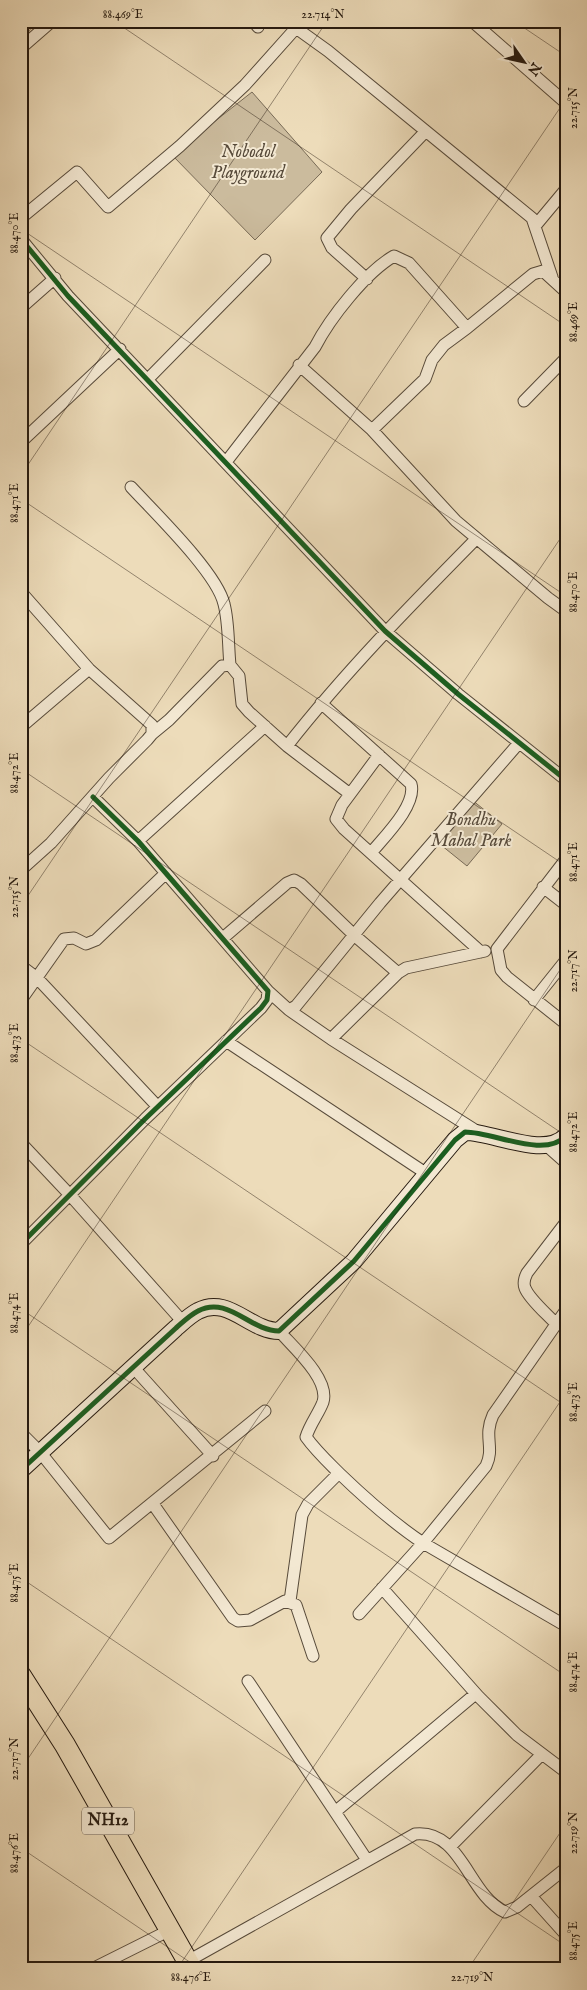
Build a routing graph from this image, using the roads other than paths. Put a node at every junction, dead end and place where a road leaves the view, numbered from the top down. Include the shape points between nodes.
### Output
1 (52, 21) edge
2 (472, 21) edge
3 (299, 24) edge
4 (21, 48) edge
5 (566, 103) edge
6 (425, 132) junction
7 (566, 189) edge
8 (21, 218) edge
9 (536, 225) junction
10 (21, 239) edge
11 (266, 260) dead end
12 (552, 277) junction
13 (55, 278) junction
14 (367, 279) junction
15 (566, 292) edge
16 (21, 308) edge
17 (467, 328) junction
18 (120, 349) junction
19 (566, 358) edge
20 (299, 365) junction
21 (148, 379) junction
22 (524, 401) dead end
23 (372, 430) junction
24 (21, 442) edge
25 (226, 462) junction
26 (131, 487) dead end
27 (476, 540) junction
28 (21, 592) edge
29 (566, 611) edge
30 (385, 631) junction
31 (230, 665) junction
32 (89, 669) junction
33 (321, 703) junction
34 (265, 726) junction
35 (21, 727) edge
36 (152, 734) junction
37 (519, 743) junction
38 (287, 746) junction
39 (379, 755) junction
40 (566, 780) edge
41 (350, 794) junction
42 (93, 797) junction
43 (138, 841) junction
44 (371, 853) junction
45 (566, 859) edge
46 (21, 870) edge
47 (166, 873) junction
48 (401, 879) junction
49 (543, 887) junction
50 (566, 905) edge
51 (354, 935) junction
52 (223, 938) junction
53 (497, 949) junction
54 (481, 952) junction
55 (566, 960) edge
56 (21, 966) edge
57 (398, 972) junction
58 (37, 978) junction
59 (268, 991) junction
60 (21, 1000) edge
61 (534, 1000) junction
62 (289, 1010) junction
63 (566, 1024) edge
64 (331, 1039) junction
65 (226, 1041) junction
66 (158, 1107) junction
67 (478, 1132) junction
68 (566, 1136) edge
69 (21, 1143) edge
70 (548, 1146) junction
71 (566, 1163) edge
72 (427, 1174) junction
73 (70, 1194) junction
74 (566, 1222) edge
75 (21, 1244) edge
76 (566, 1310) edge
77 (183, 1322) junction
78 (556, 1324) junction
79 (279, 1331) junction
80 (133, 1367) junction
81 (265, 1411) dead end
82 (21, 1433) edge
83 (40, 1452) junction
84 (213, 1456) junction
85 (21, 1470) edge
86 (339, 1473) junction
87 (153, 1504) junction
88 (423, 1543) junction
89 (382, 1588) junction
90 (290, 1601) junction
91 (359, 1614) dead end
92 (566, 1626) edge
93 (313, 1656) dead end
94 (21, 1676) edge
95 (248, 1681) dead end
96 (478, 1696) junction
97 (542, 1754) junction
98 (566, 1772) edge
99 (334, 1812) junction
100 (450, 1847) junction
101 (367, 1860) junction
102 (566, 1868) edge
103 (531, 1896) junction
104 (170, 1930) junction
105 (566, 1935) edge
106 (190, 1965) edge
107 (92, 1969) edge

1 - 4 street
2 - 5 street
3 - 6 street
3 - 8 street via 245,85 108,207 77,172
6 - 9 street via 523,210
6 - 14 street via 327,238 332,248
7 - 9 street
9 - 12 street
10 - 13 street
11 - 21 street
12 - 15 street
12 - 17 street via 544,271 534,274
13 - 16 street
13 - 18 street
14 - 17 street via 383,262 394,256 402,258
14 - 20 street via 326,326 315,347
17 - 23 street via 444,344 432,360 425,379
18 - 21 street
18 - 24 street
19 - 22 street
20 - 23 street
20 - 25 street
21 - 25 street
23 - 27 street
25 - 30 street
26 - 31 street via 209,574 221,593 225,604
27 - 29 street
27 - 30 street
28 - 32 street
30 - 33 street
30 - 37 street
31 - 34 street via 239,676 242,704
31 - 36 street via 222,666
32 - 35 street
32 - 36 street via 152,725
33 - 38 street
33 - 39 street
34 - 38 street
34 - 43 street
36 - 42 street
37 - 40 street
37 - 48 street
38 - 41 street
39 - 41 street
39 - 44 street via 406,778 413,790 408,806
41 - 44 street via 336,819
42 - 43 street
42 - 46 street via 52,843
43 - 47 street
44 - 48 street
45 - 49 street
47 - 52 street
47 - 58 street via 96,940 86,944 74,938 64,939
48 - 51 street
48 - 54 street
49 - 50 street
49 - 53 street
51 - 52 street via 294,880
51 - 57 street
51 - 62 street via 296,1006
52 - 59 street
53 - 54 street
53 - 61 street via 501,970
54 - 57 street
55 - 61 street
56 - 58 street
57 - 64 street
58 - 60 street
58 - 66 street
59 - 62 street
59 - 65 street via 267,1000 261,1008
61 - 63 street
62 - 64 street
64 - 67 street
65 - 66 street
65 - 72 street
66 - 73 street
67 - 70 street
67 - 72 street via 465,1132
68 - 70 street
69 - 73 street
70 - 71 street
72 - 79 street via 354,1261
73 - 75 street
73 - 77 street
74 - 78 street via 524,1280 529,1294
76 - 78 street
77 - 79 street via 214,1305 228,1309 267,1331
77 - 80 street
78 - 88 street via 493,1414 487,1434 491,1452 486,1466
79 - 86 street via 323,1386 323,1401 306,1437
80 - 83 street
80 - 84 street
81 - 84 street
82 - 83 street
83 - 85 street
83 - 87 street via 109,1538
84 - 87 street
86 - 88 street via 366,1499
86 - 90 street via 308,1504 302,1515
87 - 90 street via 233,1618 250,1620
88 - 89 street
88 - 92 street
89 - 91 street
89 - 96 street
90 - 93 street via 296,1605
94 - 104 highway, NH12 via 65,1745
95 - 99 street
96 - 97 street via 517,1735
96 - 99 street via 464,1703
97 - 98 street
97 - 100 street
99 - 101 street
100 - 101 street via 429,1833 415,1834
100 - 103 street via 488,1902 496,1908 505,1912
101 - 106 street
102 - 103 street
103 - 105 street
104 - 106 highway, NH12
104 - 107 street

